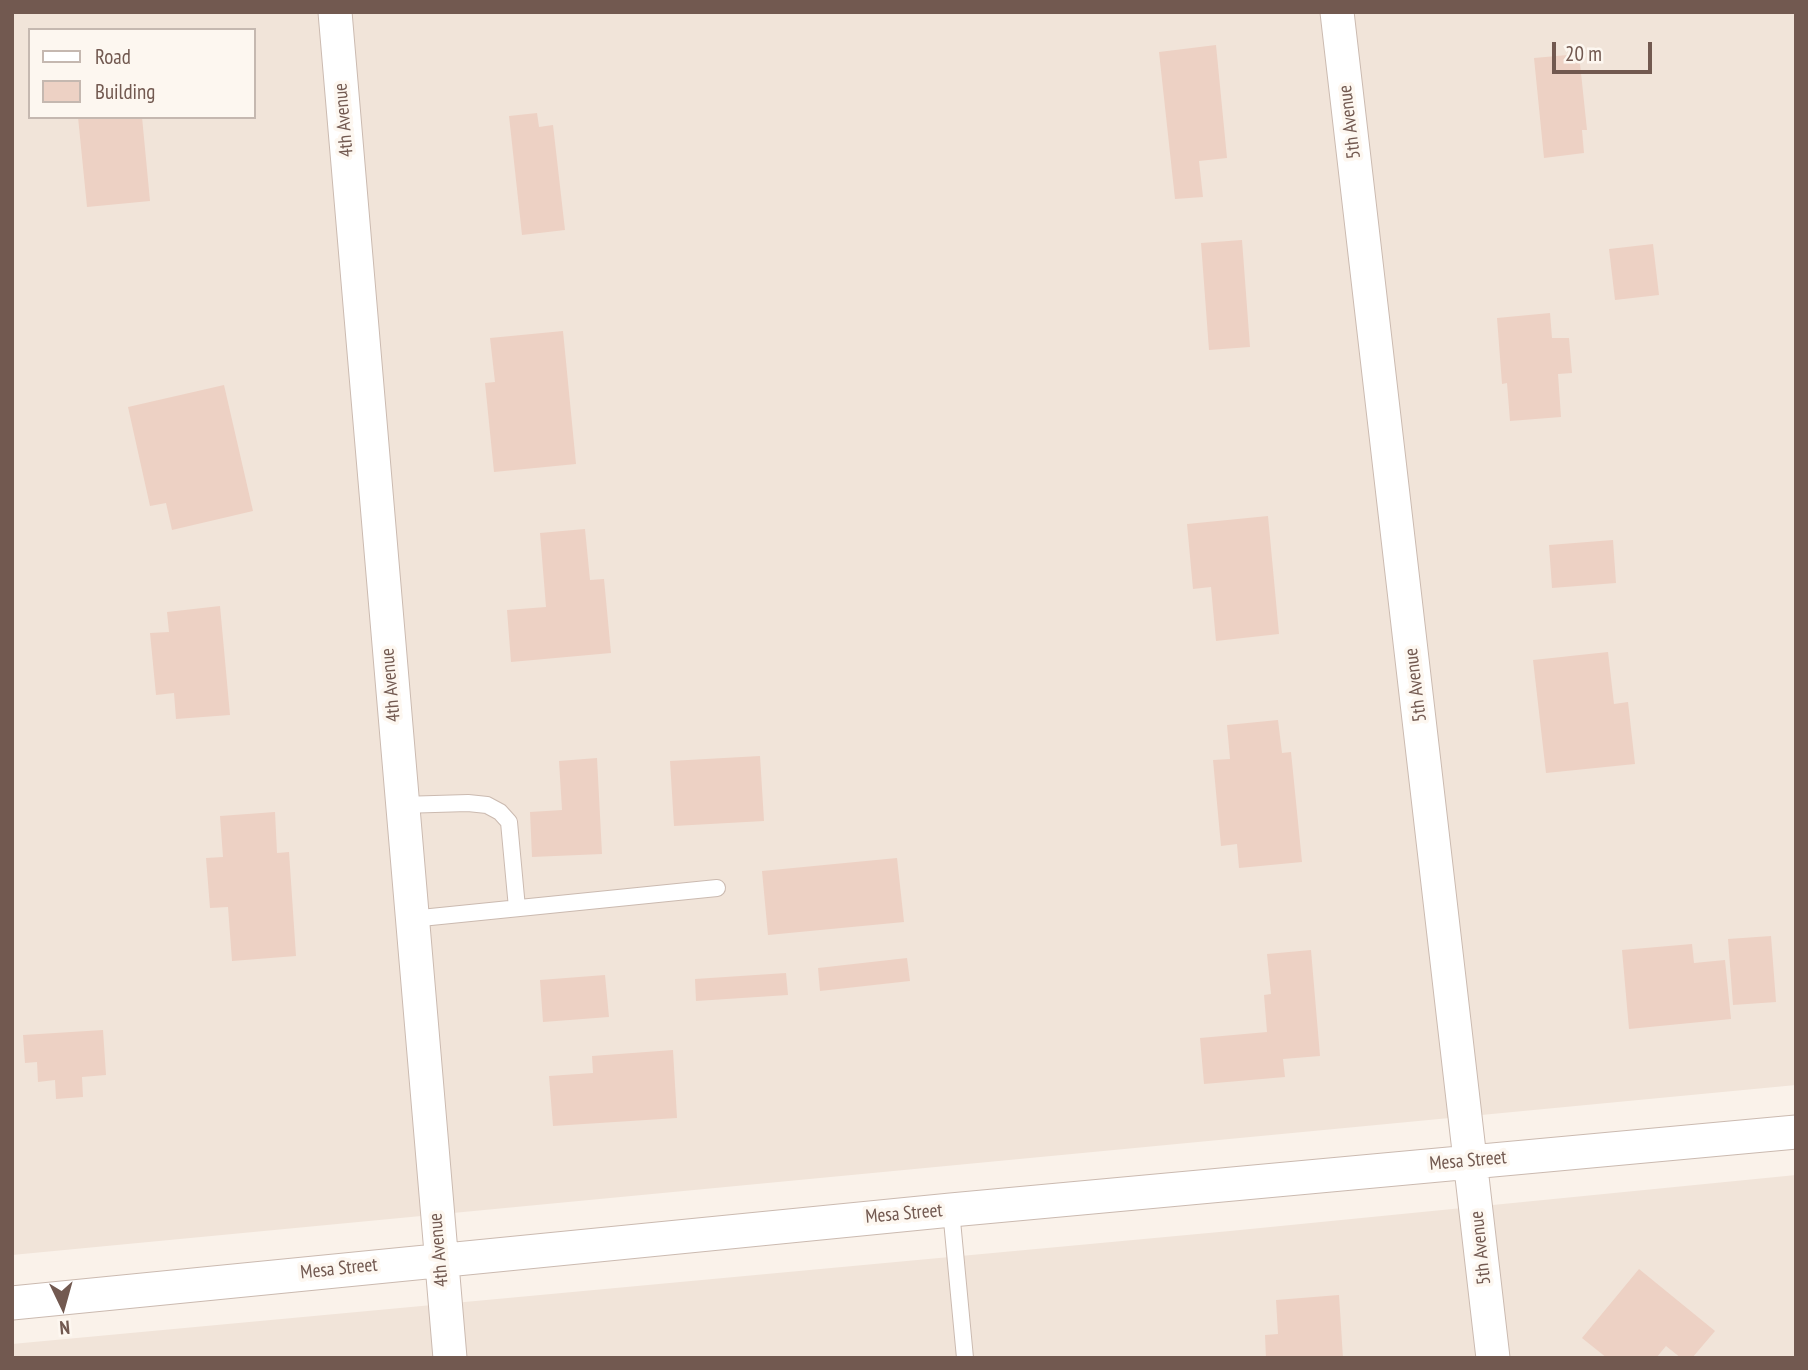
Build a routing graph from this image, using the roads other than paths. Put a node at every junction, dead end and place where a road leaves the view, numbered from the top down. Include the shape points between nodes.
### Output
1 (335, 12) edge
2 (1337, 12) edge
3 (401, 805) junction
4 (717, 888) dead end
5 (517, 908) junction
6 (411, 919) junction
7 (1796, 1132) edge
8 (1471, 1160) junction
9 (951, 1210) junction
10 (440, 1259) junction
11 (12, 1303) edge
12 (450, 1358) edge
13 (965, 1358) edge
14 (1493, 1358) edge

1 - 3 street, 4th Avenue
2 - 8 street, 5th Avenue
3 - 5 lane via 468,803 500,812 509,822
3 - 6 street, 4th Avenue
4 - 5 lane
5 - 6 lane
6 - 10 street, 4th Avenue
7 - 8 street, Mesa Street
8 - 9 street, Mesa Street
8 - 14 street, 5th Avenue
9 - 10 street, Mesa Street
9 - 13 lane
10 - 11 street, Mesa Street
10 - 12 street, 4th Avenue

